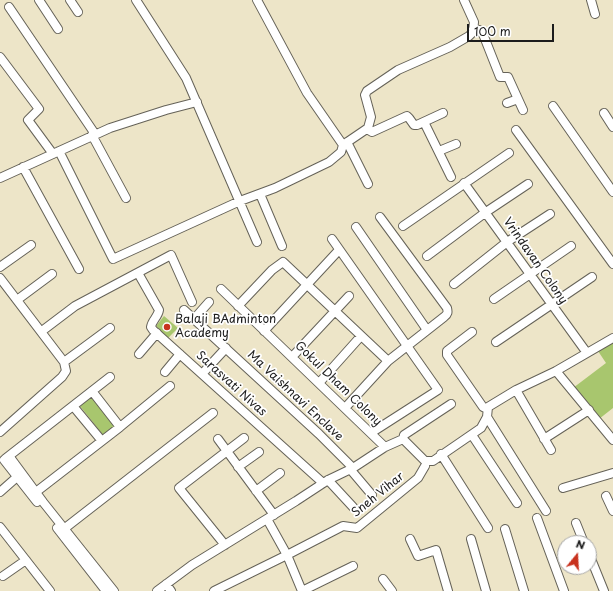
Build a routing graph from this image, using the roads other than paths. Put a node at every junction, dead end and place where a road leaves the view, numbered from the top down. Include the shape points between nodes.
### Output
1 (39, 0) edge
2 (70, 0) edge
3 (136, 0) edge
4 (257, 0) edge
5 (464, 0) edge
6 (591, 0) edge
7 (9, 7) dead end
8 (78, 12) dead end
9 (595, 14) dead end
10 (58, 29) dead end
11 (474, 29) junction
12 (0, 57) edge
13 (518, 100) junction
14 (197, 102) junction
15 (507, 103) dead end
16 (553, 106) dead end
17 (523, 110) dead end
18 (443, 113) dead end
19 (604, 113) dead end
20 (424, 122) junction
21 (613, 126) edge
22 (367, 129) junction
23 (516, 130) dead end
24 (94, 134) junction
25 (345, 144) junction
26 (456, 144) dead end
27 (439, 151) junction
28 (56, 152) junction
29 (509, 153) dead end
30 (23, 167) junction
31 (451, 177) dead end
32 (0, 178) edge
33 (464, 183) junction
34 (368, 184) dead end
35 (528, 184) dead end
36 (613, 192) edge
37 (260, 194) junction
38 (126, 198) dead end
39 (240, 201) junction
40 (486, 212) junction
41 (550, 214) dead end
42 (380, 217) dead end
43 (403, 226) dead end
44 (356, 227) dead end
45 (332, 239) dead end
46 (258, 242) dead end
47 (507, 242) junction
48 (31, 245) dead end
49 (282, 246) dead end
50 (571, 246) dead end
51 (340, 250) junction
52 (427, 256) dead end
53 (613, 264) edge
54 (0, 267) edge
55 (79, 269) dead end
56 (138, 273) junction
57 (52, 274) dead end
58 (530, 274) junction
59 (592, 277) dead end
60 (0, 278) edge
61 (454, 284) dead end
62 (307, 285) junction
63 (222, 289) dead end
64 (349, 296) dead end
65 (494, 299) dead end
66 (17, 300) junction
67 (192, 302) dead end
68 (209, 302) dead end
69 (551, 304) junction
70 (238, 306) junction
71 (184, 310) dead end
72 (335, 311) junction
73 (194, 319) junction
74 (110, 328) dead end
75 (428, 330) junction
76 (42, 331) junction
77 (264, 331) junction
78 (472, 332) dead end
79 (156, 333) junction
80 (361, 336) junction
81 (613, 338) edge
82 (496, 342) dead end
83 (408, 346) junction
84 (226, 348) junction
85 (587, 353) junction
86 (139, 354) dead end
87 (180, 354) junction
88 (292, 357) junction
89 (388, 361) junction
90 (64, 362) junction
91 (556, 371) junction
92 (165, 372) dead end
93 (202, 374) junction
94 (110, 377) dead end
95 (319, 383) junction
96 (170, 386) dead end
97 (516, 390) junction
98 (92, 391) junction
99 (450, 404) dead end
100 (73, 406) junction
101 (345, 408) junction
102 (589, 410) junction
103 (212, 413) dead end
104 (487, 413) junction
105 (120, 427) junction
106 (0, 432) edge
107 (372, 433) junction
108 (472, 435) junction
109 (244, 438) dead end
110 (403, 438) junction
111 (218, 439) dead end
112 (544, 439) junction
113 (613, 440) edge
114 (102, 441) junction
115 (386, 446) junction
116 (551, 450) dead end
117 (226, 451) junction
118 (258, 452) dead end
119 (441, 454) junction
120 (4, 459) edge
121 (425, 466) dead end
122 (238, 467) junction
123 (352, 469) junction
124 (280, 473) dead end
125 (613, 473) edge
126 (22, 480) junction
127 (325, 482) junction
128 (563, 488) dead end
129 (256, 491) junction
130 (0, 492) edge
131 (36, 492) junction
132 (372, 495) dead end
133 (606, 496) dead end
134 (517, 503) dead end
135 (353, 507) dead end
136 (546, 511) dead end
137 (613, 511) edge
138 (271, 516) junction
139 (537, 518) dead end
140 (576, 523) dead end
141 (488, 528) dead end
142 (1, 529) edge
143 (505, 529) dead end
144 (63, 530) junction
145 (581, 535) edge
146 (410, 539) dead end
147 (471, 539) dead end
148 (224, 545) junction
149 (287, 555) junction
150 (26, 560) junction
151 (88, 562) junction
152 (352, 566) dead end
153 (597, 574) edge
154 (3, 576) dead end
155 (383, 579) dead end
156 (166, 584) junction
157 (50, 591) edge
158 (106, 591) edge
159 (114, 591) edge
160 (157, 591) edge
161 (171, 591) edge
162 (214, 591) edge
163 (302, 591) edge
164 (392, 591) edge
165 (448, 591) edge
166 (486, 591) edge
167 (524, 591) edge
168 (564, 591) edge
169 (604, 591) edge

1 - 10 street
2 - 8 street
3 - 14 street via 186,78
4 - 25 street via 307,93
5 - 11 street via 474,22
6 - 9 street
7 - 24 street
11 - 13 street via 482,34 500,77 508,77
11 - 22 street via 470,36 398,70 365,92 371,116
12 - 28 street via 39,109 28,120
13 - 15 street
13 - 17 street
14 - 24 street
14 - 39 street
16 - 36 street
18 - 20 street
19 - 21 street
20 - 22 street via 415,125 407,116 372,132
20 - 27 street
22 - 25 street
23 - 53 street
24 - 28 street
24 - 38 street
25 - 34 street
25 - 37 street via 341,152 329,162
26 - 27 street
27 - 31 street
28 - 30 street
28 - 39 street via 113,259
29 - 33 street
30 - 32 street
30 - 55 street
33 - 40 street, Vrindavan Colony
33 - 43 street
35 - 40 street
37 - 39 street
37 - 49 street
39 - 46 street
40 - 47 street, Vrindavan Colony
40 - 52 street
41 - 47 street
42 - 75 street via 447,308 447,315
44 - 75 street
45 - 51 street
47 - 58 street, Vrindavan Colony
47 - 61 street
48 - 54 street
50 - 58 street
51 - 62 street
51 - 83 street
56 - 67 street via 171,255
56 - 76 street via 75,306
56 - 79 street via 158,310 152,327
57 - 66 street
58 - 65 street
58 - 69 street, Vrindavan Colony
59 - 69 street
60 - 66 street
62 - 70 street via 283,262
62 - 72 street
62 - 77 street
63 - 70 street, Gokul Dham Colony
64 - 72 street
66 - 76 street
68 - 73 street
69 - 82 street
69 - 85 street, Vrindavan Colony
70 - 77 street, Gokul Dham Colony
71 - 73 street, Ma Vaishnavi Enclave
72 - 80 street
72 - 88 street
73 - 84 street, Ma Vaishnavi Enclave
74 - 90 street
75 - 83 street
76 - 90 street
77 - 88 street, Gokul Dham Colony
78 - 104 street via 447,351 447,355
79 - 86 street
79 - 87 street, Sarasvati Nivas
80 - 89 street
80 - 95 street
81 - 85 street
83 - 89 street
83 - 107 street via 438,390
84 - 93 street
84 - 123 street, Ma Vaishnavi Enclave via 319,434
85 - 91 street
87 - 92 street
87 - 93 street, Sarasvati Nivas
88 - 95 street, Gokul Dham Colony
89 - 101 street
90 - 106 street via 66,370 62,377
91 - 97 street
91 - 102 street
93 - 127 street, Sarasvati Nivas
94 - 98 street
95 - 101 street, Gokul Dham Colony
96 - 105 street
97 - 104 street via 488,407
97 - 112 street
98 - 100 street
98 - 105 street
99 - 110 street
100 - 114 street
100 - 120 street
101 - 107 street, Gokul Dham Colony
102 - 112 street
102 - 113 street
103 - 144 street
104 - 108 street via 481,428
104 - 136 street
105 - 114 street
107 - 115 street, Gokul Dham Colony
108 - 119 street
108 - 134 street
109 - 117 street
110 - 115 street
110 - 119 street via 425,461 433,460
111 - 117 street
112 - 116 street
114 - 131 street
115 - 123 street
117 - 122 street
117 - 148 street via 179,488
118 - 122 street
119 - 141 street
120 - 126 street
121 - 149 street, Sneh Vihar via 418,478 357,528 343,526
122 - 129 street
123 - 127 street
123 - 132 street, Ma Vaishnavi Enclave
124 - 129 street
125 - 128 street
126 - 130 street
126 - 131 street
126 - 144 street
127 - 135 street, Sarasvati Nivas
127 - 138 street
129 - 138 street
131 - 144 street
133 - 137 street
138 - 148 street
138 - 149 street
139 - 168 street
140 - 145 street
142 - 150 street
143 - 167 street
144 - 151 street
146 - 165 street via 418,556 436,550
147 - 166 street
148 - 156 street
149 - 162 street, Sneh Vihar
149 - 163 street
150 - 154 street
150 - 157 street
151 - 158 street
151 - 159 street
152 - 163 street
153 - 169 street
155 - 164 street
156 - 160 street
156 - 161 street

